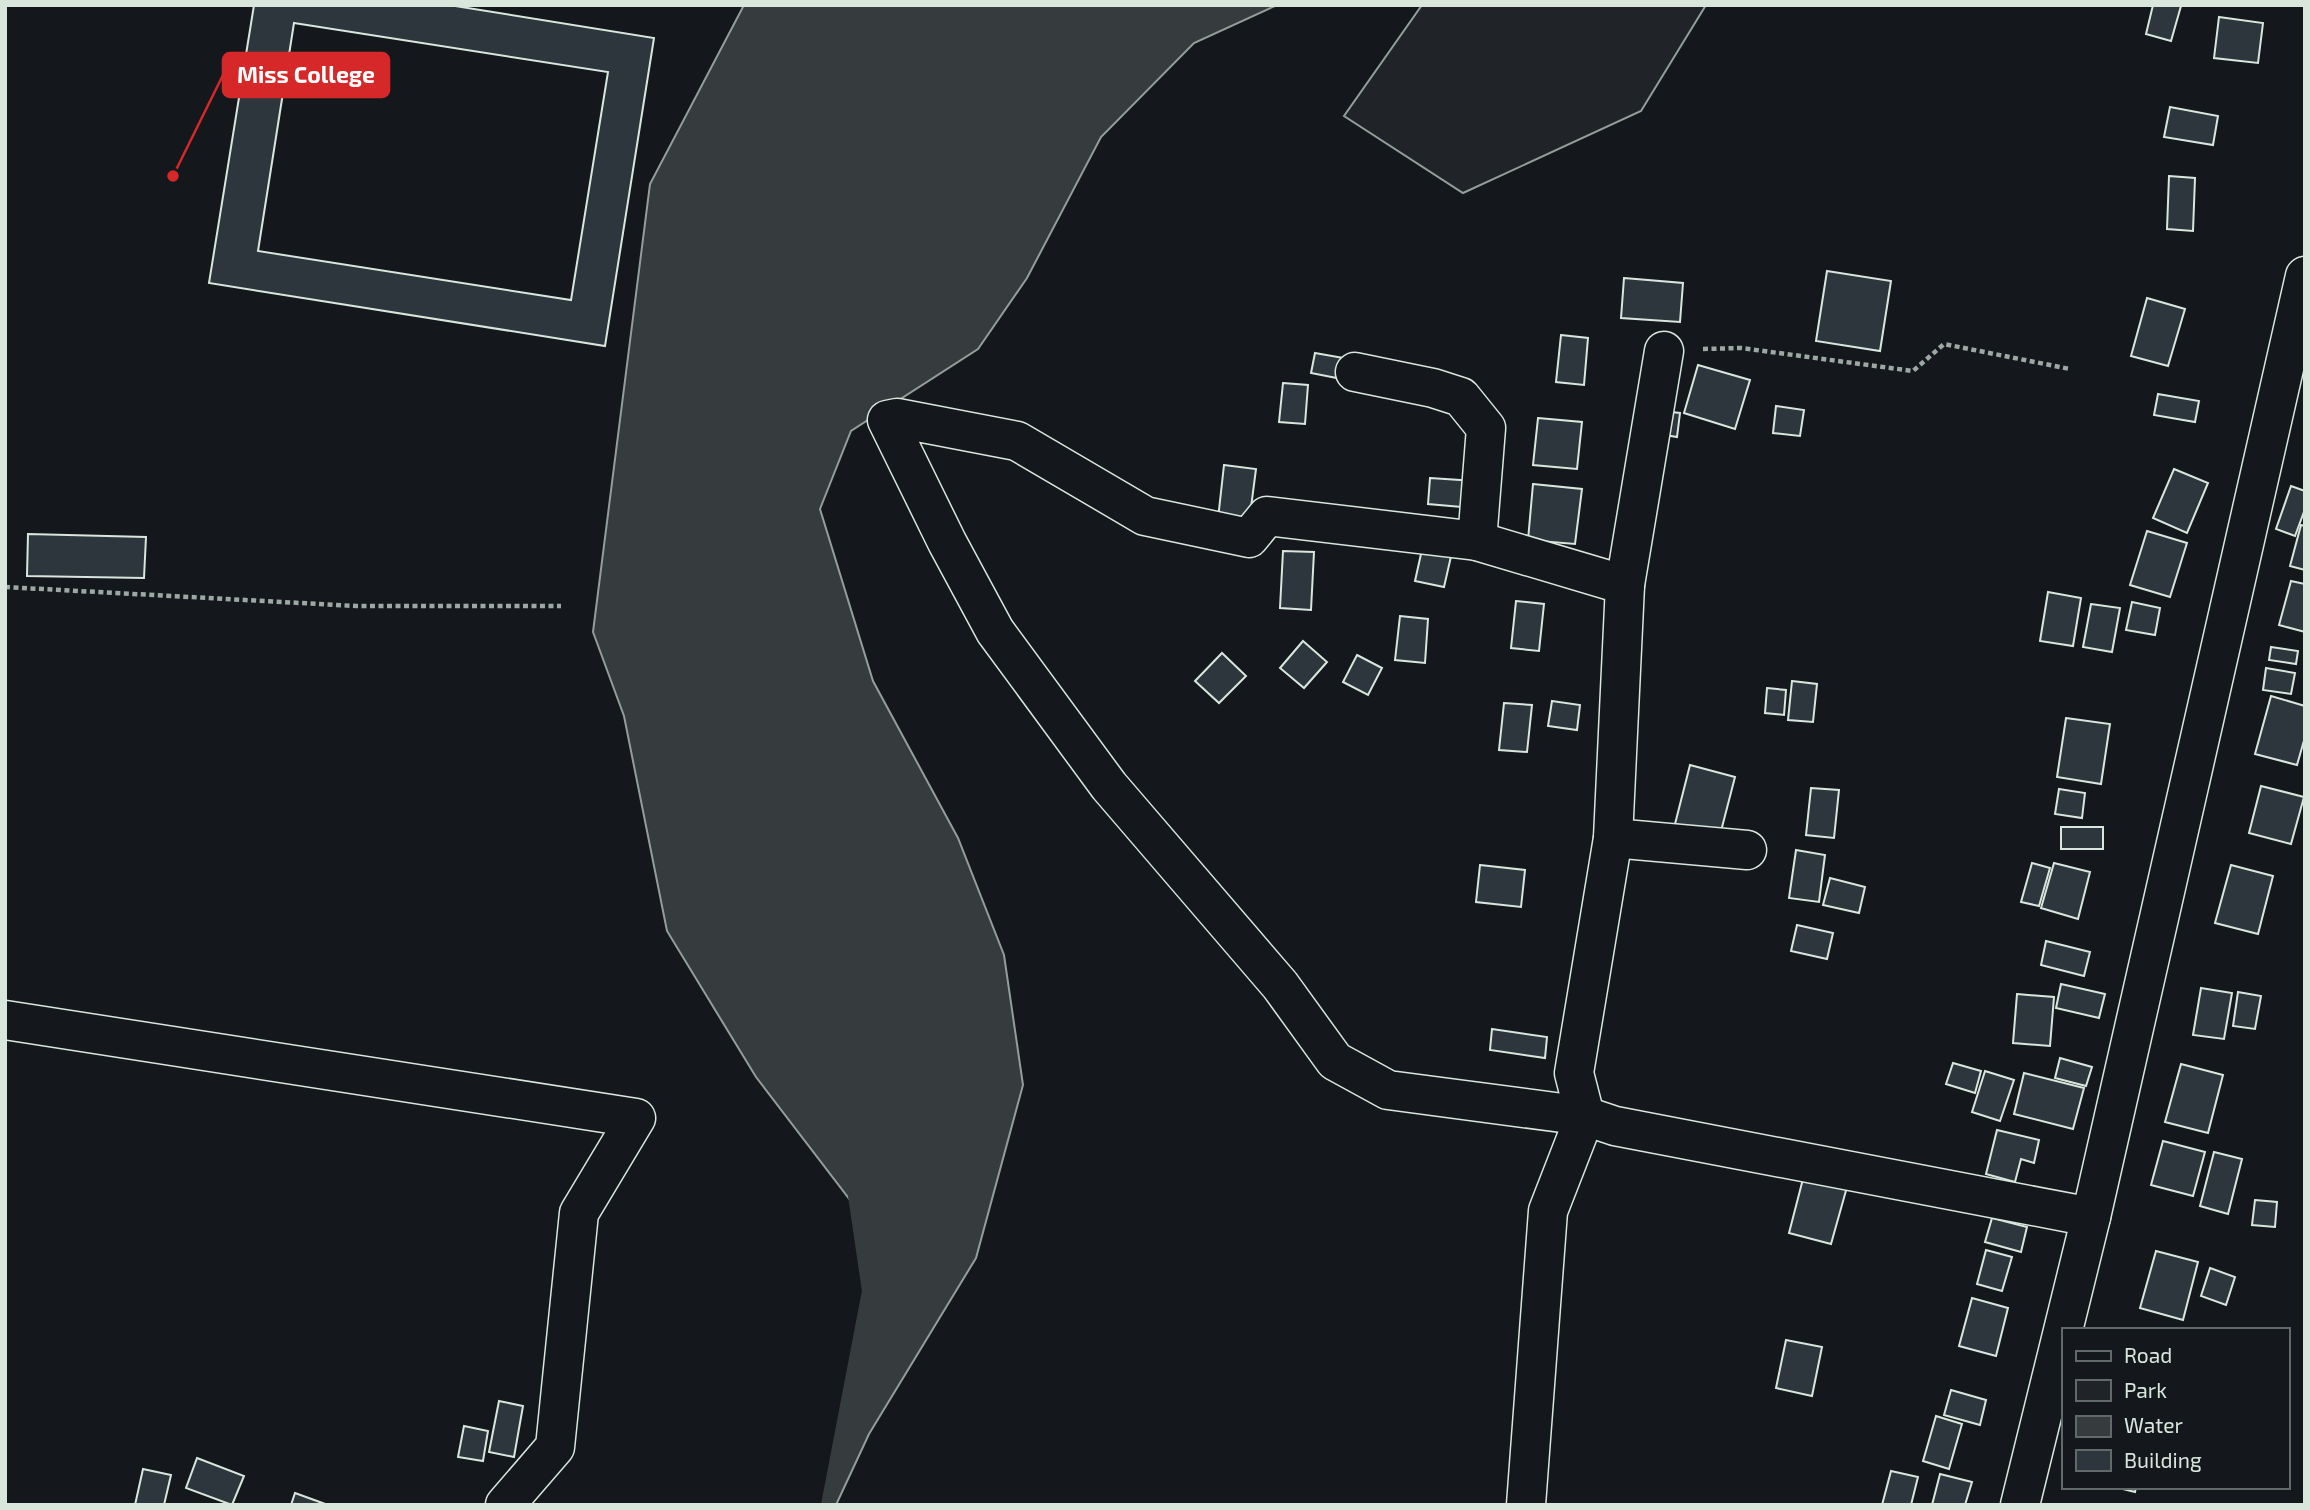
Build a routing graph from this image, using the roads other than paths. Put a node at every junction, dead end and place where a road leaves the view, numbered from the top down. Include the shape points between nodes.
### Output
1 (2305, 276) edge
2 (1664, 351) road end
3 (1355, 372) dead end
4 (1477, 541) junction
5 (1625, 585) junction
6 (1613, 838) junction
7 (1747, 850) dead end
8 (5, 1020) edge
9 (1585, 1116) junction
10 (2091, 1217) junction
11 (2064, 1328) edge
12 (2062, 1335) edge
13 (505, 1505) edge
14 (1526, 1505) edge
15 (2020, 1505) edge

1 - 10 street
2 - 5 street
3 - 4 street via 1461,397 1486,428
4 - 5 street
4 - 9 street via 1267,516 1249,538 1145,516 1017,441 897,418 887,420 995,631 1109,786 1280,985 1335,1061 1388,1090
5 - 6 street
6 - 7 street
6 - 9 street via 1574,1073
8 - 13 street via 636,1118 579,1213 555,1447
9 - 10 street via 1615,1126
9 - 14 street via 1548,1211
10 - 11 street
12 - 15 street

